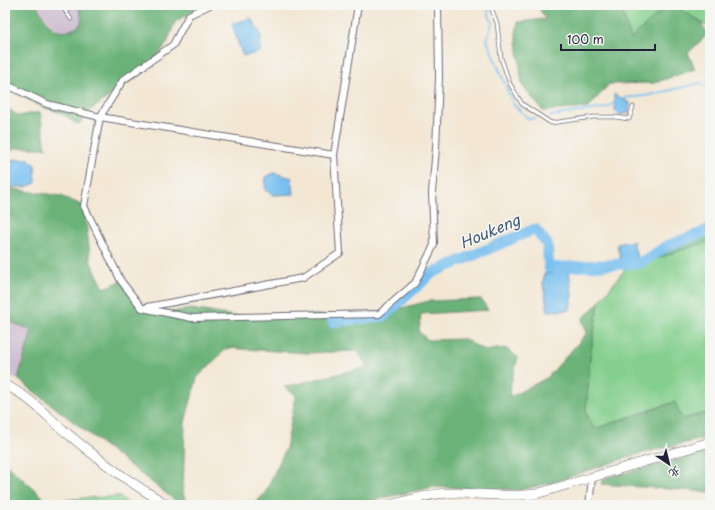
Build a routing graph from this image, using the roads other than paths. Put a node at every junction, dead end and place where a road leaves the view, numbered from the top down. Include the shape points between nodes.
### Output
1 (61, 5) edge
2 (210, 5) edge
3 (358, 5) edge
4 (438, 5) edge
5 (490, 5) edge
6 (71, 19) dead end
7 (5, 84) edge
8 (633, 107) dead end
9 (100, 117) junction
10 (334, 155) junction
11 (142, 308) junction
12 (5, 385) edge
13 (710, 442) edge
14 (592, 478) junction
15 (168, 505) edge
16 (390, 505) edge
17 (589, 505) edge

1 - 6 lane
2 - 9 street via 190,15 173,45 123,80
3 - 10 street
4 - 11 street via 439,78 432,192 434,245 415,282 379,314 192,318
5 - 8 lane via 497,23 501,58 510,84 522,104 551,123 594,117 629,119
7 - 9 street via 47,104
9 - 10 street
9 - 11 street via 84,206 121,281
10 - 11 street via 340,253 303,278
12 - 15 street via 25,396 113,469
13 - 14 street
14 - 16 street via 536,494 517,496 450,493
14 - 17 street

